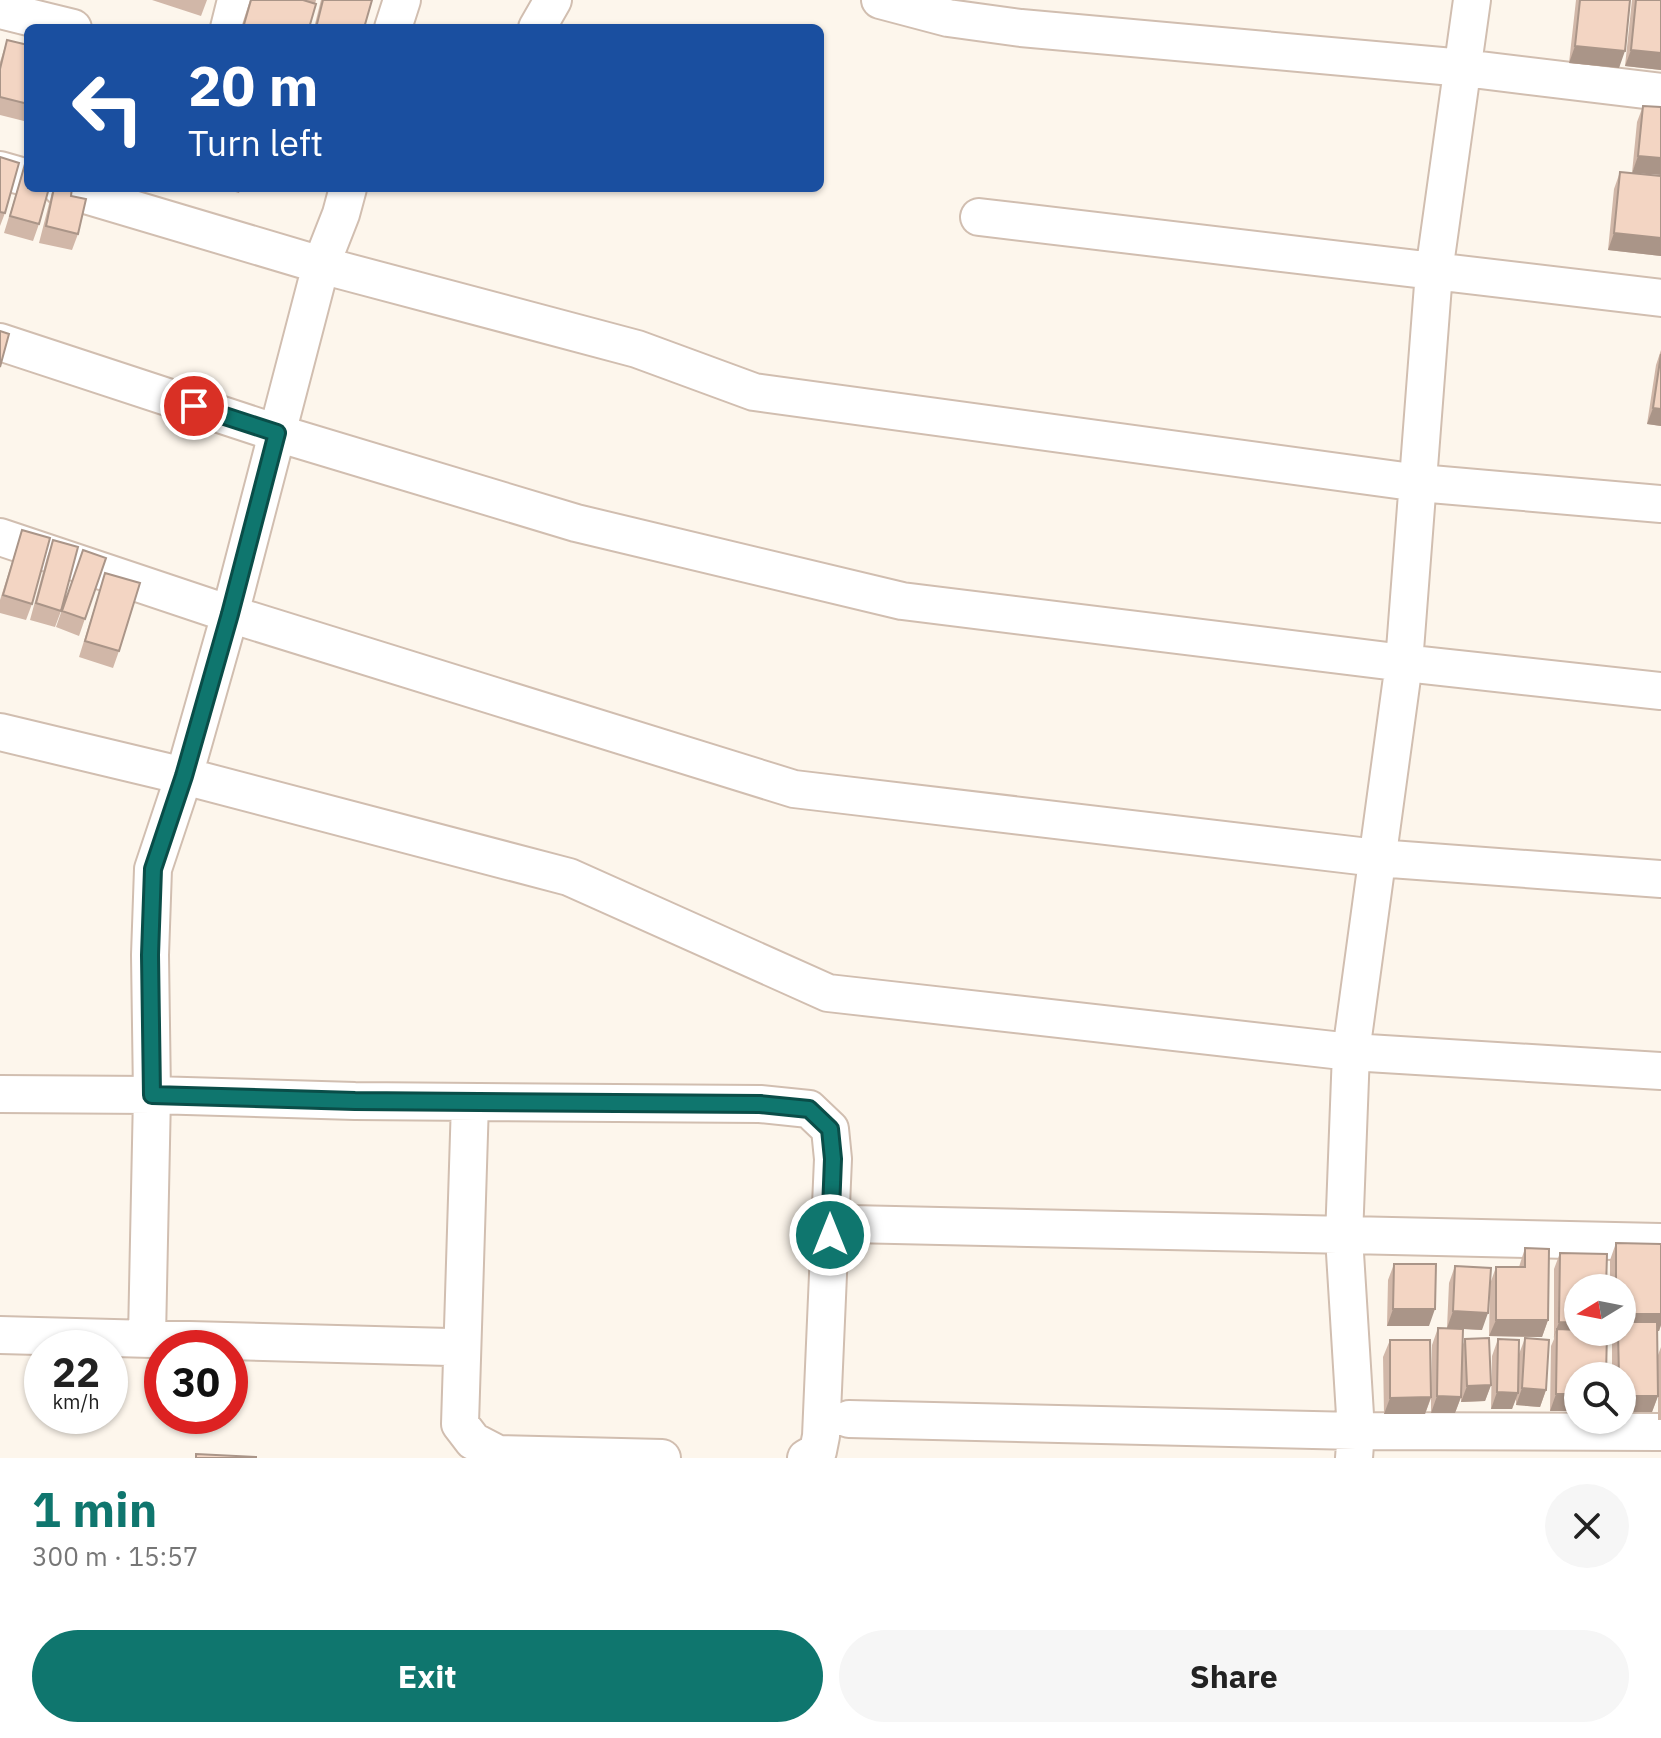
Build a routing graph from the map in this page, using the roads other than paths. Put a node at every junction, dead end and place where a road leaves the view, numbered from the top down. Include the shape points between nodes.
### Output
1 (236, 0) edge
2 (402, 0) edge
3 (553, 0) edge
4 (880, 0) edge
5 (1472, 0) edge
6 (0, 10) edge
7 (57, 24) edge
8 (230, 24) edge
9 (394, 24) edge
10 (539, 24) edge
11 (1464, 68) junction
12 (1661, 92) edge
13 (0, 170) edge
14 (24, 177) edge
15 (75, 192) edge
16 (347, 192) edge
17 (979, 217) dead end
18 (321, 265) junction
19 (1434, 272) junction
20 (1661, 298) edge
21 (0, 342) edge
22 (277, 433) junction
23 (1419, 483) junction
24 (1661, 504) edge
25 (0, 537) edge
26 (230, 614) junction
27 (1404, 663) junction
28 (1661, 691) edge
29 (0, 732) edge
30 (184, 776) junction
31 (1377, 858) junction
32 (1661, 879) edge
33 (1351, 1052) junction
34 (1661, 1071) edge
35 (0, 1094) edge
36 (152, 1095) junction
37 (470, 1102) junction
38 (850, 1224) dead end
39 (1344, 1237) junction
40 (1661, 1242) edge
41 (147, 1330) edge
42 (0, 1335) edge
43 (144, 1337) edge
44 (248, 1340) edge
45 (449, 1347) dead end
46 (849, 1419) dead end
47 (1661, 1432) edge
48 (1355, 1445) edge
49 (662, 1458) edge
50 (806, 1458) edge

1 - 8 street
2 - 9 street
3 - 10 street
4 - 11 street via 948,18 1021,28
5 - 11 street
6 - 7 street
11 - 12 street
11 - 19 street
13 - 14 street
15 - 18 street
16 - 18 street
17 - 19 street
18 - 22 street
18 - 23 street via 637,349 754,392
19 - 20 street
19 - 23 street
21 - 22 street
22 - 26 street
22 - 27 street via 576,523 902,601
23 - 24 street
23 - 27 street
25 - 26 street
26 - 30 street
26 - 31 street via 794,789
27 - 28 street
27 - 31 street
29 - 30 street
30 - 33 street via 569,877 828,993
30 - 36 street via 153,869
31 - 32 street
31 - 33 street
33 - 34 street
33 - 39 street
35 - 36 street
36 - 37 street
36 - 41 street
37 - 49 street via 460,1424 473,1441 498,1454
37 - 50 street via 760,1104 809,1109 830,1129 821,1436 818,1451
38 - 39 street
39 - 40 street
39 - 48 street
42 - 43 street
44 - 45 street
46 - 48 street
47 - 48 street

